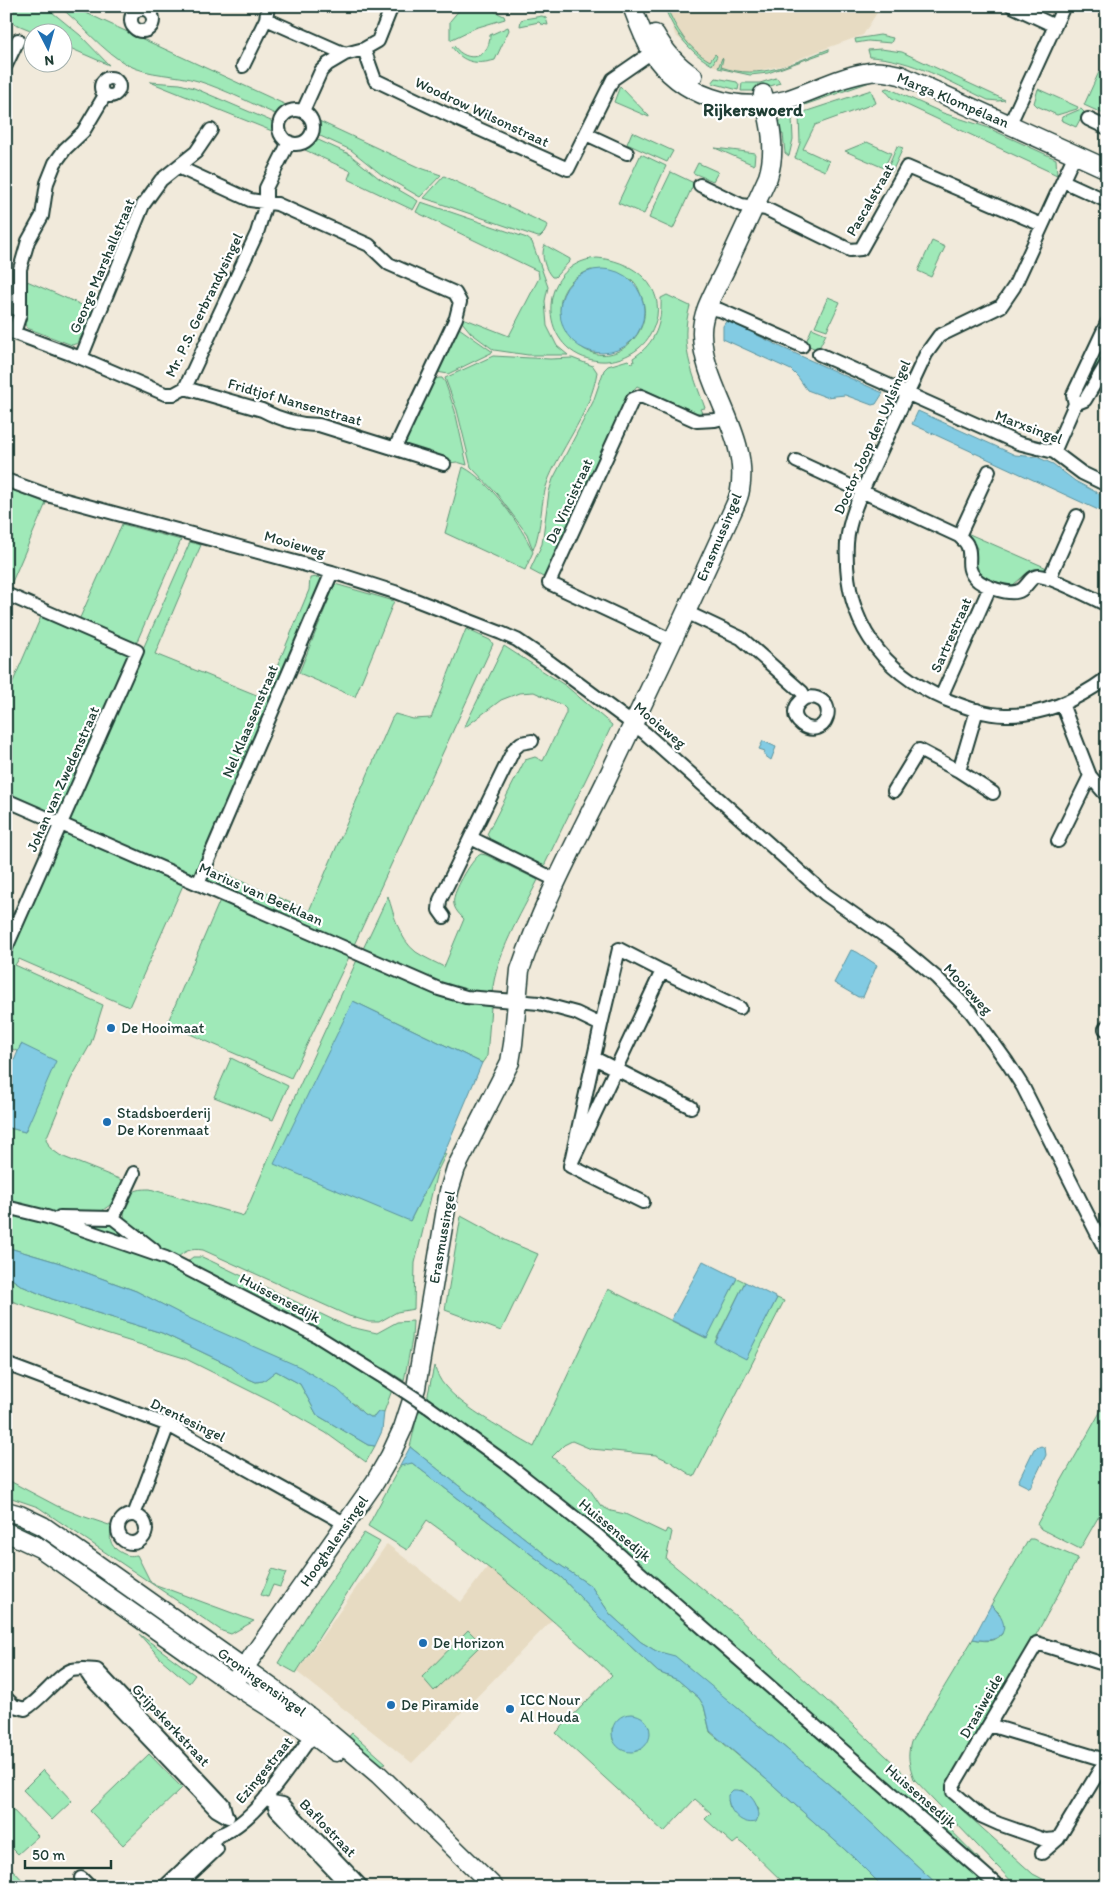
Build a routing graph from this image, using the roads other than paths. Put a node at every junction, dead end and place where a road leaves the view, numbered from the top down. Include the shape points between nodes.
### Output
1 (392, 6) edge
2 (632, 6) edge
3 (644, 6) edge
4 (1012, 6) edge
5 (1064, 6) edge
6 (267, 13) edge
7 (1055, 26) junction
8 (18, 40) dead end
9 (364, 49) junction
10 (657, 50) junction
11 (345, 54) junction
12 (6, 65) edge
13 (243, 66) dead end
14 (105, 95) dead end
15 (765, 99) junction
16 (303, 111) junction
17 (1088, 119) dead end
18 (1012, 120) junction
19 (1107, 128) edge
20 (212, 130) dead end
21 (586, 134) junction
22 (289, 142) junction
23 (1077, 150) junction
24 (627, 153) dead end
25 (1107, 158) edge
26 (178, 167) junction
27 (1107, 169) edge
28 (1063, 181) junction
29 (700, 184) dead end
30 (1107, 201) edge
31 (266, 203) junction
32 (754, 207) junction
33 (1042, 225) junction
34 (708, 308) junction
35 (1107, 323) edge
36 (10, 332) edge
37 (802, 346) dead end
38 (819, 354) dead end
39 (81, 358) junction
40 (1107, 363) edge
41 (185, 388) junction
42 (908, 394) junction
43 (1075, 404) junction
44 (727, 417) junction
45 (395, 448) junction
46 (1054, 452) junction
47 (796, 461) dead end
48 (444, 464) dead end
49 (989, 470) dead end
50 (6, 480) edge
51 (1107, 484) edge
52 (862, 492) junction
53 (1077, 516) dead end
54 (959, 536) junction
55 (332, 572) junction
56 (1049, 579) junction
57 (990, 587) junction
58 (6, 594) edge
59 (1107, 605) edge
60 (686, 612) junction
61 (673, 641) junction
62 (1107, 678) edge
63 (941, 697) junction
64 (805, 698) dead end
65 (1062, 704) junction
66 (977, 710) junction
67 (634, 723) junction
68 (532, 741) dead end
69 (959, 771) junction
70 (1090, 776) junction
71 (894, 791) dead end
72 (993, 793) dead end
73 (1107, 796) edge
74 (6, 800) edge
75 (65, 826) junction
76 (471, 838) junction
77 (1058, 841) dead end
78 (558, 880) junction
79 (198, 884) junction
80 (444, 917) dead end
81 (6, 948) edge
82 (662, 971) junction
83 (512, 1001) junction
84 (740, 1008) dead end
85 (601, 1025) junction
86 (594, 1058) junction
87 (616, 1068) junction
88 (691, 1107) dead end
89 (570, 1166) junction
90 (134, 1173) dead end
91 (643, 1202) dead end
92 (6, 1207) edge
93 (47, 1216) junction
94 (113, 1218) junction
95 (1107, 1253) edge
96 (166, 1258) junction
97 (6, 1364) edge
98 (416, 1388) joint
99 (168, 1425) junction
100 (6, 1511) edge
101 (134, 1515) dead end
102 (346, 1524) junction
103 (6, 1532) edge
104 (1107, 1665) edge
105 (244, 1669) junction
106 (233, 1684) junction
107 (6, 1698) edge
108 (989, 1725) junction
109 (317, 1730) junction
110 (1106, 1759) edge
111 (270, 1799) junction
112 (232, 1829) junction
113 (1058, 1839) junction
114 (1042, 1853) dead end
115 (164, 1887) edge
116 (177, 1887) edge
117 (349, 1887) edge
118 (362, 1887) edge
119 (478, 1887) edge
120 (494, 1887) edge
121 (999, 1887) edge

1 - 9 street via 378,41
2 - 10 street, Marga Klompélaan via 642,34
3 - 10 street, Marga Klompélaan
4 - 7 street
5 - 7 street
6 - 11 street
6 - 13 street
7 - 18 street
8 - 12 street
9 - 11 street
9 - 21 street, Woodrow Wilsonstraat via 375,80 568,169
10 - 15 street, Marga Klompélaan via 707,84
10 - 21 street, Woodrow Wilsonstraat via 612,79
11 - 16 street via 320,71
14 - 36 street via 83,132 55,164 47,183 42,216 28,241 20,269 20,314
15 - 18 street, Marga Klompélaan via 849,66 891,62 915,69
15 - 32 street, Erasmussingel via 773,162
16 - 22 street via 293,110 280,120 282,136
16 - 22 street via 314,125 312,134 302,143
17 - 19 street
18 - 23 street, Marga Klompélaan
20 - 26 street, George Marshallstraat via 196,152
21 - 24 street
22 - 31 street, Mr. P.S. Gerbrandysingel via 266,188
23 - 25 street, Marga Klompélaan
23 - 27 street, Marga Klompélaan
23 - 28 street, Doctor Joop den Uylsingel
26 - 31 street via 250,200
26 - 39 street, George Marshallstraat via 160,180 143,205
28 - 30 street
28 - 33 street, Doctor Joop den Uylsingel
29 - 32 street via 741,205
31 - 41 street, Mr. P.S. Gerbrandysingel via 257,233
31 - 45 street via 277,204 369,245 390,264 454,293 460,302 456,318
32 - 33 street, Pascalstraat via 766,209 850,250 861,248 907,167
32 - 34 street, Erasmussingel
33 - 42 street, Doctor Joop den Uylsingel via 1014,287 1001,306 939,336 926,354
34 - 37 street via 720,310
34 - 44 street, Erasmussingel via 702,331 704,352 708,373
35 - 43 street via 1074,395
36 - 39 street, Mr. P.S. Gerbrandysingel
38 - 42 street, Marxsingel
39 - 41 street, Mr. P.S. Gerbrandysingel via 165,394 174,394
40 - 43 street via 1085,400
41 - 45 street, Fridtjof Nansenstraat via 262,410 272,416 319,425
42 - 46 street, Marxsingel via 1018,443
42 - 52 street, Doctor Joop den Uylsingel
43 - 46 street
44 - 60 street, Erasmussingel via 740,459 740,491
44 - 61 street, Da Vincistraat via 697,421 642,396 632,399 549,583
45 - 48 street, Fridtjof Nansenstraat
46 - 51 street, Marxsingel via 1082,473
47 - 52 street
49 - 54 street
50 - 55 street, Mooieweg via 47,495
52 - 54 street
52 - 63 street, Doctor Joop den Uylsingel via 847,540 847,572 854,606 873,646 891,665 906,678
53 - 56 street
54 - 57 street via 969,551 968,568 975,579
55 - 67 street, Mooieweg via 501,632 551,663
55 - 79 street, Nel Klaassenstraat
56 - 57 street via 1038,576 1021,590 1009,593
56 - 59 street
57 - 63 street, Sartrestraat
58 - 75 street, Johan van Zwedenstraat via 136,650
60 - 61 street, Erasmussingel
60 - 64 street via 741,638
61 - 67 street, Erasmussingel
62 - 65 street, Doctor Joop den Uylsingel via 1088,692
63 - 66 street, Doctor Joop den Uylsingel
65 - 66 street, Doctor Joop den Uylsingel via 1005,715
65 - 70 street
66 - 69 street
67 - 78 street, Erasmussingel
67 - 95 street, Mooieweg via 825,894 899,946 971,1012 1023,1087
68 - 76 street via 521,743 514,749
69 - 71 street via 919,750
69 - 72 street
70 - 73 street
70 - 77 street
74 - 75 street, Marius van Beeklaan
75 - 79 street, Marius van Beeklaan
75 - 81 street, Johan van Zwedenstraat
76 - 78 street
76 - 80 street via 440,900 439,910
78 - 83 street, Erasmussingel via 520,970
79 - 83 street, Marius van Beeklaan via 440,989 466,998
82 - 84 street
82 - 85 street via 619,949
82 - 87 street
83 - 85 street, Marius van Beeklaan via 539,1003 576,1013
83 - 98 street, Erasmussingel via 510,1062 456,1168 449,1192
85 - 86 street
86 - 87 street
86 - 89 street
87 - 88 street
87 - 89 street
89 - 91 street
90 - 94 street
92 - 93 street, Huissensedijk
93 - 94 street, Huissensedijk
93 - 96 street, Huissensedijk
94 - 96 street, Huissensedijk
96 - 121 street, Huissensedijk, bridge via 317,1336 427,1406 506,1463 598,1536
97 - 99 street, Drentesingel
98 - 102 street, Hooghalensingel via 390,1456
99 - 101 street
99 - 102 street, Drentesingel
100 - 105 street, Groningensingel via 43,1526
102 - 105 street, Hooghalensingel
103 - 106 street, Groningensingel via 40,1548
104 - 108 street, Draaiweide via 1037,1643
105 - 106 street, Hooghalensingel
105 - 109 street, Groningensingel via 272,1688
106 - 109 street, Groningensingel
107 - 112 street, Grijpskerkstraat via 14,1706 25,1708 35,1703 68,1672 74,1669 96,1670 223,1804
108 - 110 street
108 - 113 street, Draaiweide via 953,1786 953,1792 981,1816 1045,1840
109 - 111 street, Ezingestraat
109 - 119 street, Groningensingel via 333,1750
109 - 120 street, Groningensingel via 386,1782
110 - 113 street
111 - 112 street, Ezingestraat
111 - 117 street via 276,1810
111 - 118 street, Baflostraat via 283,1804
112 - 115 street, Ezingestraat via 219,1835
112 - 116 street, Ezingestraat via 225,1841
113 - 114 street

